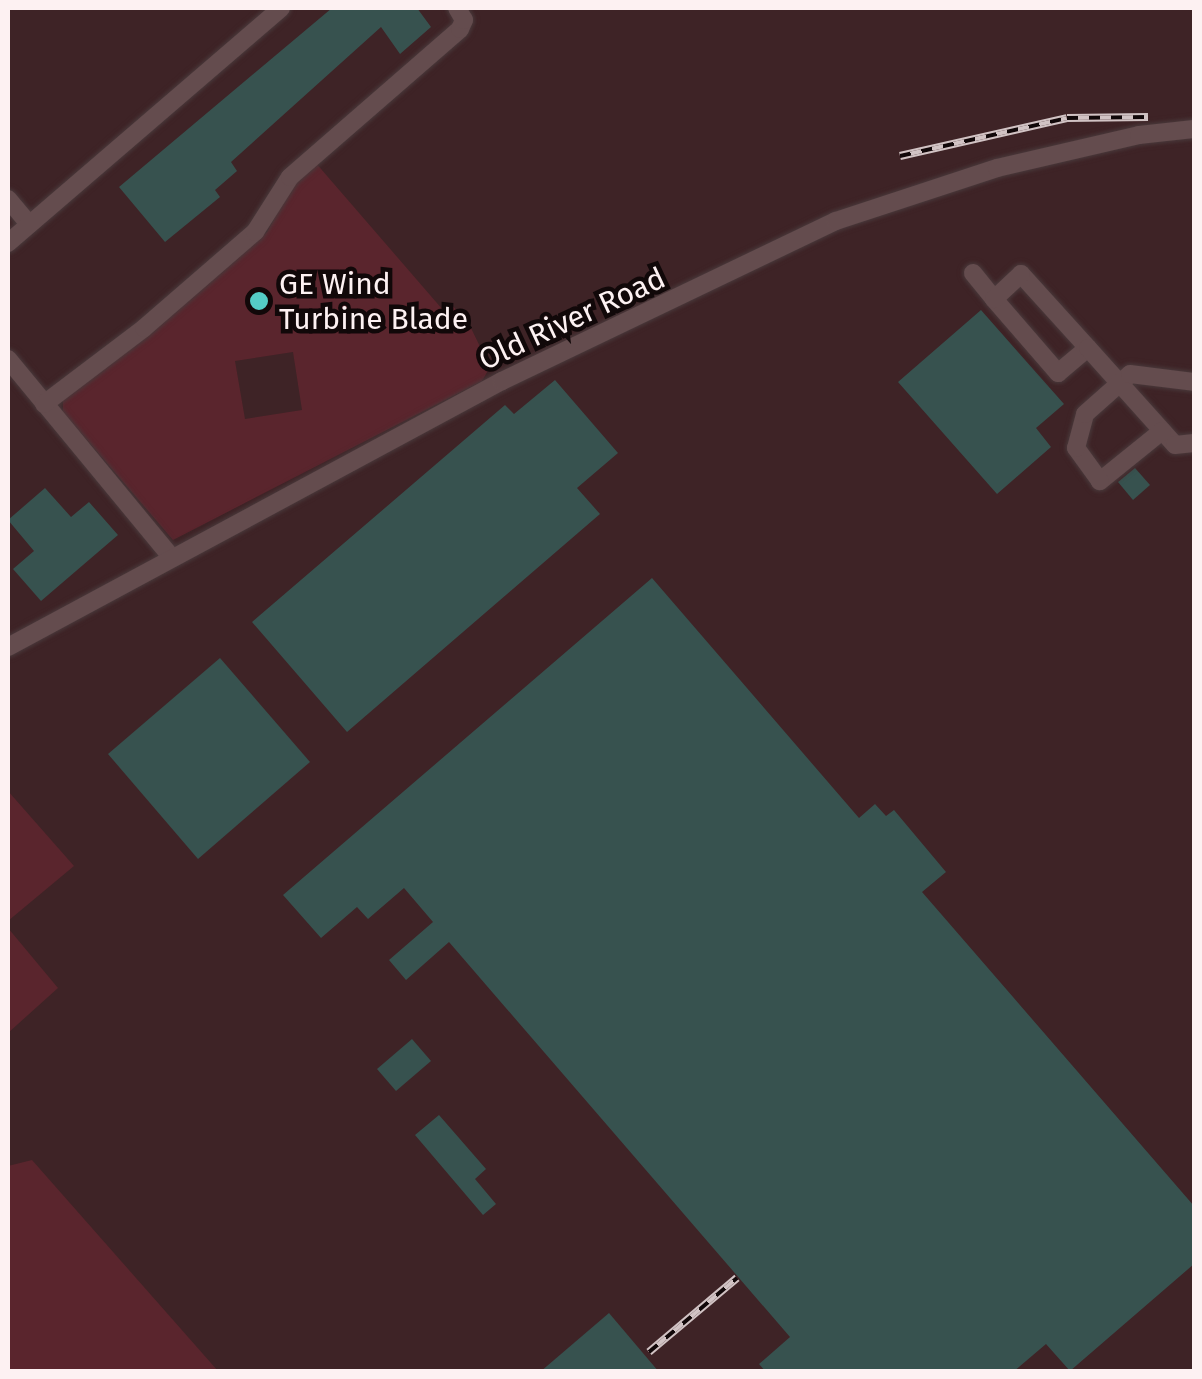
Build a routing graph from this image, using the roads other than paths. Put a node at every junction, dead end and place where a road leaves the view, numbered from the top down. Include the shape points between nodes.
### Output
1 (281, 8) edge
2 (457, 8) edge
3 (1194, 129) edge
4 (8, 198) edge
5 (29, 224) junction
6 (8, 243) edge
7 (973, 273) dead end
8 (994, 299) junction
9 (1088, 348) junction
10 (8, 359) edge
11 (1119, 382) junction
12 (1194, 382) edge
13 (44, 404) junction
14 (1162, 431) junction
15 (1194, 443) edge
16 (172, 558) junction
17 (8, 647) edge

1 - 5 lane
2 - 13 lane via 464,20 460,29 290,177 255,232
3 - 16 lane, Old River Road via 1139,134 997,168 836,220 502,381
4 - 5 lane
5 - 6 lane
7 - 8 lane
8 - 9 lane via 1021,274
8 - 9 lane via 1058,373
9 - 11 lane
10 - 13 lane
11 - 12 lane via 1130,374
11 - 14 lane
11 - 14 lane via 1085,414 1076,448 1100,481
13 - 16 lane
14 - 15 lane via 1176,445
16 - 17 lane, Old River Road

